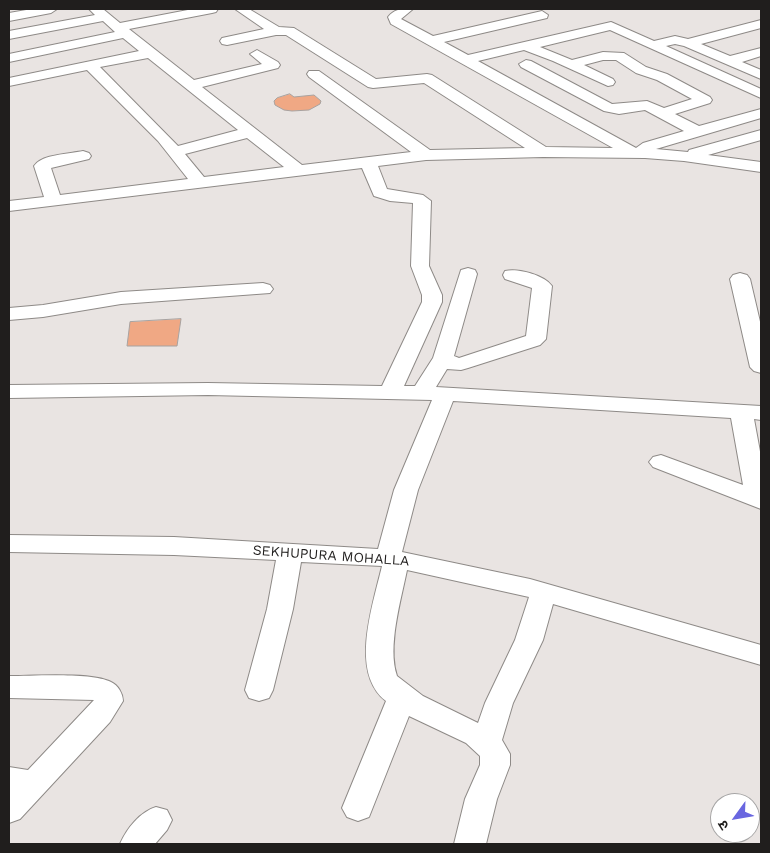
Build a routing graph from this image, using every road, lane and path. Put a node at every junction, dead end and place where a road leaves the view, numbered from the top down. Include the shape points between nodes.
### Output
1 (51, 9) edge
2 (212, 9) edge
3 (241, 9) edge
4 (407, 9) edge
5 (102, 11) edge
6 (542, 15) dead end
7 (9, 17) edge
8 (761, 24) edge
9 (123, 30) junction
10 (276, 31) junction
11 (9, 36) edge
12 (430, 41) junction
13 (688, 43) junction
14 (654, 45) junction
15 (525, 46) junction
16 (761, 52) edge
17 (150, 53) junction
18 (257, 54) dead end
19 (9, 58) edge
20 (465, 60) junction
21 (730, 61) junction
22 (526, 64) dead end
23 (571, 64) junction
24 (90, 65) junction
25 (251, 71) junction
26 (646, 72) junction
27 (314, 74) dead end
28 (761, 75) edge
29 (617, 80) junction
30 (9, 82) edge
31 (192, 85) junction
32 (576, 90) junction
33 (761, 94) edge
34 (662, 113) junction
35 (761, 113) edge
36 (251, 132) junction
37 (698, 132) junction
38 (761, 136) edge
39 (176, 151) junction
40 (543, 152) junction
41 (640, 153) junction
42 (426, 155) junction
43 (83, 156) dead end
44 (684, 156) junction
45 (368, 162) junction
46 (761, 167) edge
47 (300, 171) junction
48 (199, 182) junction
49 (54, 200) junction
50 (9, 206) edge
51 (468, 274) dead end
52 (512, 275) dead end
53 (740, 279) dead end
54 (264, 289) dead end
55 (9, 314) edge
56 (443, 358) junction
57 (761, 367) edge
58 (9, 392) edge
59 (390, 392) junction
60 (433, 394) junction
61 (751, 412) edge
62 (661, 462) dead end
63 (760, 501) edge
64 (9, 544) edge
65 (290, 552) junction
66 (392, 559) junction
67 (543, 593) junction
68 (761, 655) edge
69 (9, 687) edge
70 (260, 690) dead end
71 (402, 697) junction
72 (487, 742) junction
73 (21, 782) edge
74 (358, 808) dead end
75 (9, 810) edge
76 (156, 820) dead end
77 (136, 844) edge
78 (470, 844) edge

1 - 7 street
2 - 9 street
3 - 10 street
4 - 12 street via 394,19
5 - 9 street
5 - 11 street
6 - 12 street
8 - 13 street
9 - 17 street
9 - 19 street
10 - 25 street via 229,53
10 - 40 street via 294,33 373,84 427,78
12 - 20 street
13 - 14 street via 675,40
13 - 21 street
14 - 15 street via 608,26
14 - 33 street
15 - 20 street
15 - 23 street
16 - 21 street
17 - 24 street
17 - 31 street
18 - 25 street via 273,65
20 - 41 street
21 - 28 street
22 - 32 street
23 - 26 street via 615,55
23 - 29 street
24 - 30 street
24 - 39 street
25 - 31 street
26 - 29 street
26 - 34 street via 705,100
27 - 42 street
29 - 32 street
31 - 36 street
32 - 34 street via 614,109 643,105
34 - 37 street
35 - 37 street
36 - 39 street
36 - 47 street
37 - 41 street via 649,146
38 - 44 street
39 - 48 street
40 - 41 street
40 - 42 street
41 - 44 street
42 - 45 street
43 - 49 street via 42,166
44 - 46 street
45 - 47 street
45 - 59 street via 380,192 422,201 420,266 432,295 432,302
47 - 48 street
48 - 49 street
49 - 50 street
51 - 56 street
52 - 56 street via 542,286 536,339 461,364 453,364
53 - 57 street
54 - 55 street via 121,298
56 - 60 street
58 - 59 street via 208,388
59 - 60 street
60 - 61 street
60 - 66 street via 406,490
61 - 63 street
62 - 63 street
64 - 65 street, SEKHUPURA MOHALLA via 174,546
65 - 66 street, SEKHUPURA MOHALLA
65 - 70 street
66 - 67 street, SEKHUPURA MOHALLA
66 - 71 street via 380,671 389,688
67 - 68 street, SEKHUPURA MOHALLA
67 - 72 street via 529,640 499,703
69 - 73 street via 94,688 110,697 100,714
71 - 72 street
71 - 74 street
72 - 78 street via 495,754 494,765 481,799
73 - 75 street
76 - 77 street

